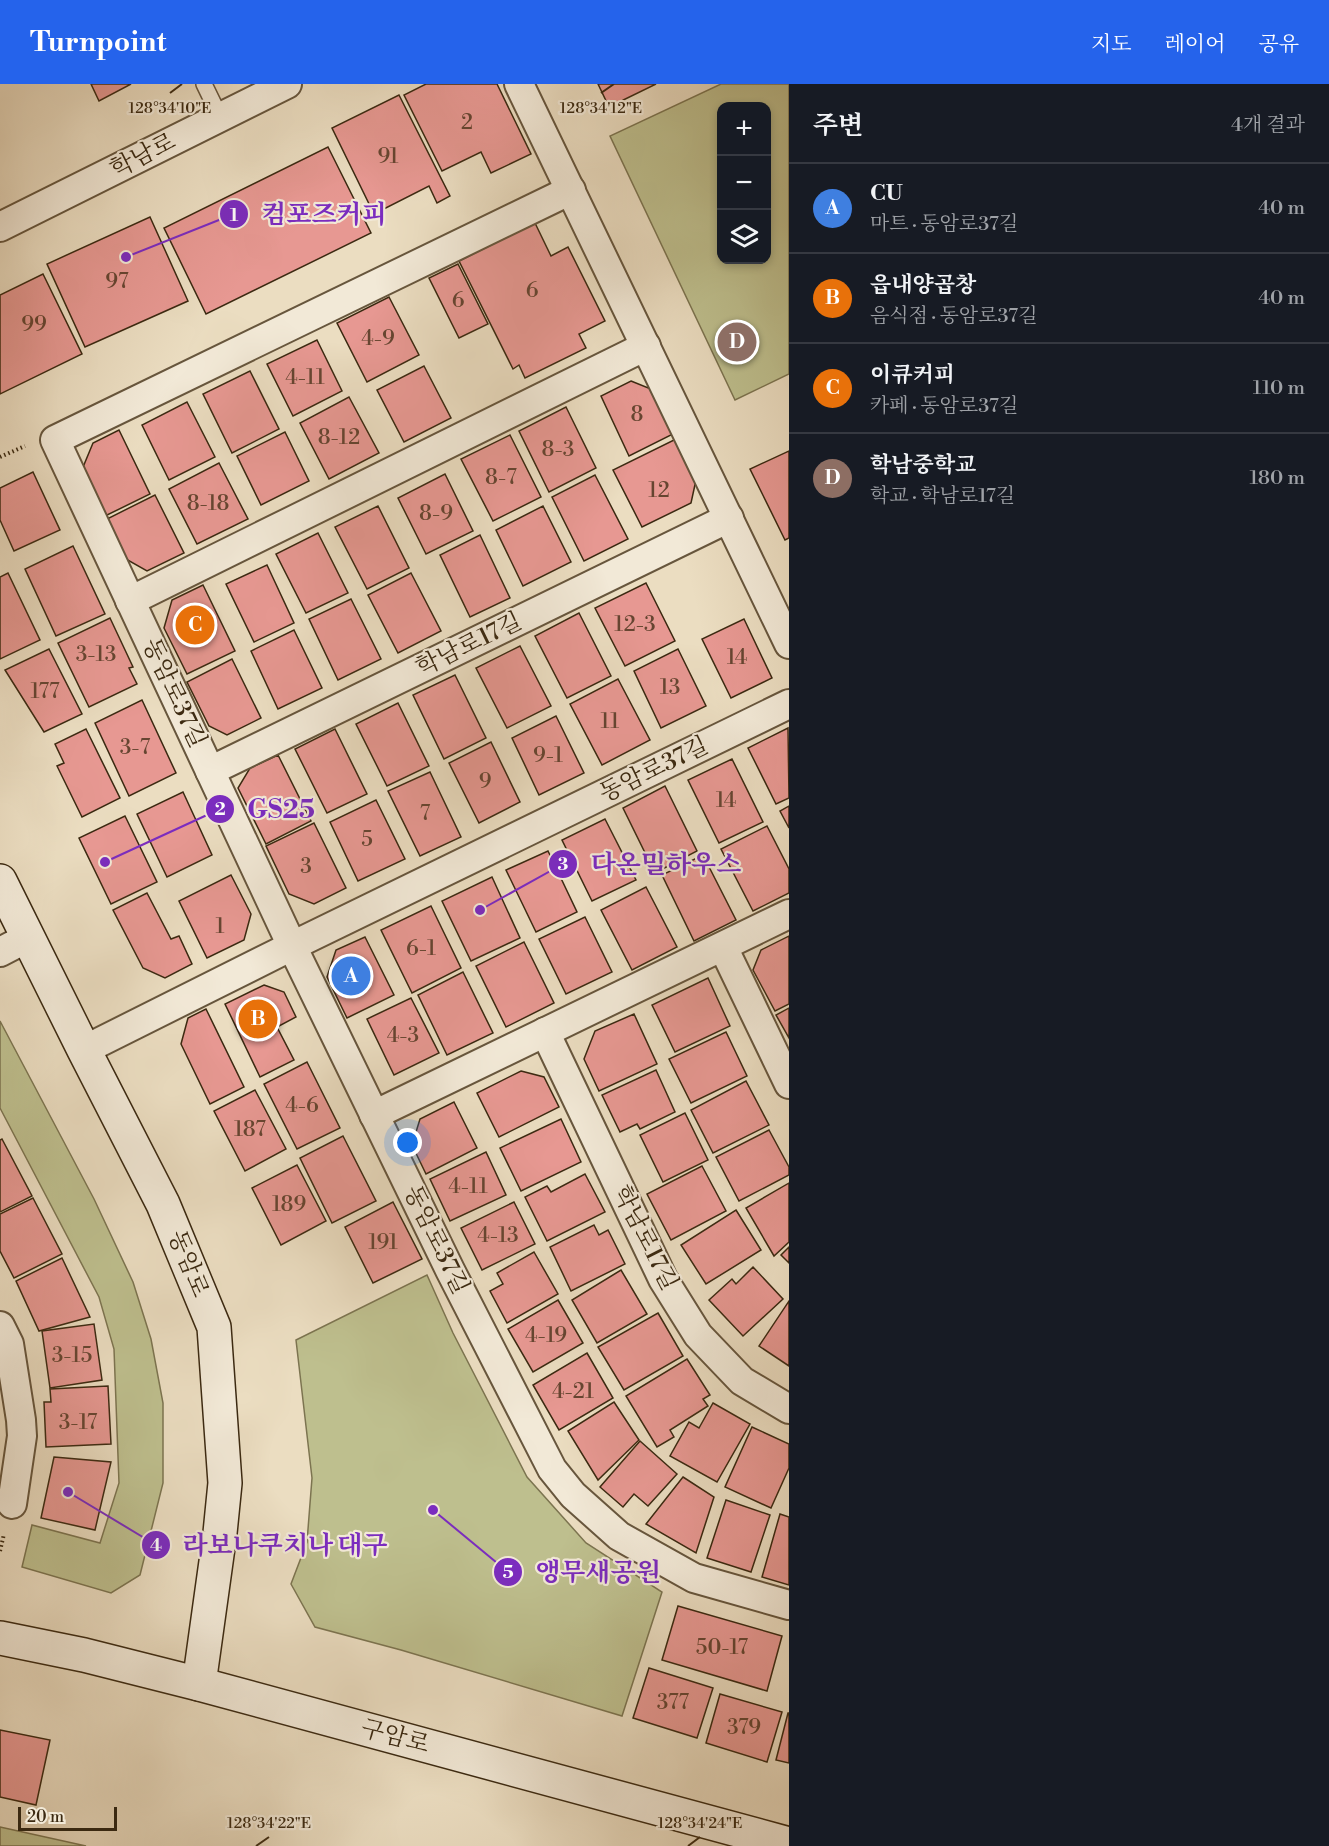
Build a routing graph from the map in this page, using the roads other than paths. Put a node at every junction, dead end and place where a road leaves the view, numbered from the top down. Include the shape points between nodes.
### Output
1 (204, 84) edge
2 (287, 84) edge
3 (519, 84) edge
4 (220, 117) junction
5 (571, 190) junction
6 (0, 227) edge
7 (646, 346) junction
8 (729, 518) junction
9 (130, 601) junction
10 (789, 644) edge
11 (789, 704) edge
12 (210, 771) junction
13 (0, 881) edge
14 (789, 914) edge
15 (14, 945) edge
16 (292, 946) junction
17 (723, 947) junction
18 (545, 1032) junction
19 (84, 1050) junction
20 (789, 1084) edge
21 (374, 1115) junction
22 (0, 1326) edge
23 (789, 1409) edge
24 (11, 1418) edge
25 (12, 1504) dead end
26 (789, 1605) edge
27 (0, 1638) edge
28 (199, 1684) junction
29 (789, 1844) edge

1 - 4 lane
2 - 4 street, 학남로
3 - 5 street
4 - 6 street, 학남로
5 - 7 street
5 - 9 street, 동암로37길 via 55,440
7 - 8 street
7 - 9 street
8 - 10 street
8 - 12 street, 학남로17길
9 - 12 street, 동암로37길
11 - 16 street, 동암로37길
12 - 16 street, 동암로37길
13 - 15 main road, 동암로
14 - 17 street
15 - 19 main road, 동암로
16 - 19 street, 동암로37길
16 - 21 street, 동암로37길
17 - 18 street
17 - 20 street
18 - 21 street
18 - 23 street, 학남로17길 via 663,1279 698,1335 742,1381
19 - 28 main road, 동암로 via 163,1204 214,1327 225,1483
21 - 26 street, 동암로37길 via 552,1469 573,1494 620,1536 694,1578
22 - 24 street via 9,1344
24 - 25 street via 22,1436
27 - 28 main road, 구암로
28 - 29 main road, 구암로

